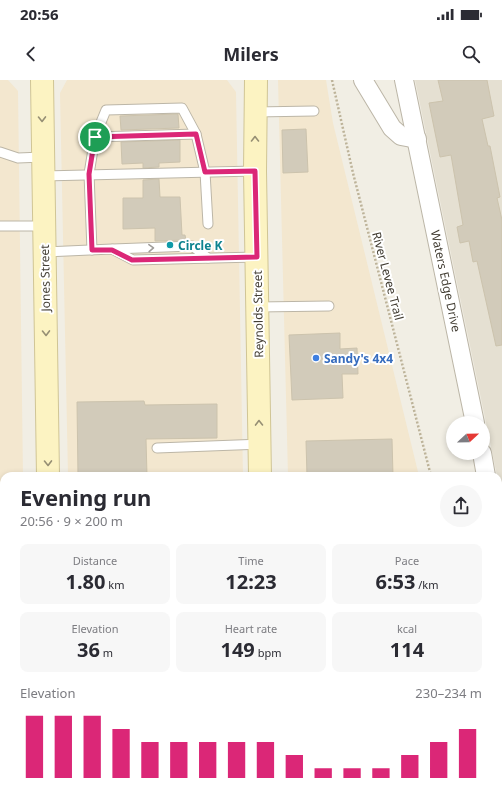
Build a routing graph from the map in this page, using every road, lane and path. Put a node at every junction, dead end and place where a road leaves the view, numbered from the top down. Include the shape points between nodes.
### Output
1 (42, 80) edge
2 (256, 80) edge
3 (332, 80) edge
4 (363, 80) edge
5 (404, 80) edge
6 (314, 111) dead end
7 (255, 112) junction
8 (196, 134) junction
9 (95, 137) junction
10 (417, 139) junction
11 (0, 152) edge
12 (43, 167) junction
13 (255, 171) junction
14 (205, 172) junction
15 (89, 174) junction
16 (208, 224) dead end
17 (0, 226) edge
18 (44, 226) junction
19 (92, 250) junction
20 (45, 252) junction
21 (257, 257) junction
22 (329, 306) dead end
23 (258, 307) junction
24 (474, 416) edge
25 (260, 444) junction
26 (157, 448) dead end
27 (483, 460) edge
28 (48, 472) edge
29 (260, 472) edge
30 (430, 472) edge
31 (485, 472) edge

1 -> 12 main road, Jones Street
2 - 7 main road, Reynolds Street
3 - 30 path, River Levee Trail via 353,173
4 - 10 street via 392,128 401,136
5 - 10 street, Waters Edge Drive
6 - 7 lane
13 -> 7 main road, Reynolds Street
8 - 9 lane
8 - 9 lane via 182,108 106,110
8 - 14 lane
9 - 15 lane
10 - 24 street, Waters Edge Drive
11 - 12 lane
12 - 15 lane
12 - 18 main road, Jones Street
13 - 14 lane
13 - 21 main road, Reynolds Street
14 - 15 lane
14 - 16 lane
15 - 19 lane
17 - 18 lane
18 - 20 main road, Jones Street
19 - 20 lane
19 -> 21 lane via 112,250 132,260
20 -> 28 main road, Jones Street
21 - 23 main road, Reynolds Street
22 - 23 lane
25 -> 23 main road, Reynolds Street
25 - 26 lane
25 - 29 main road, Reynolds Street
27 - 31 street

